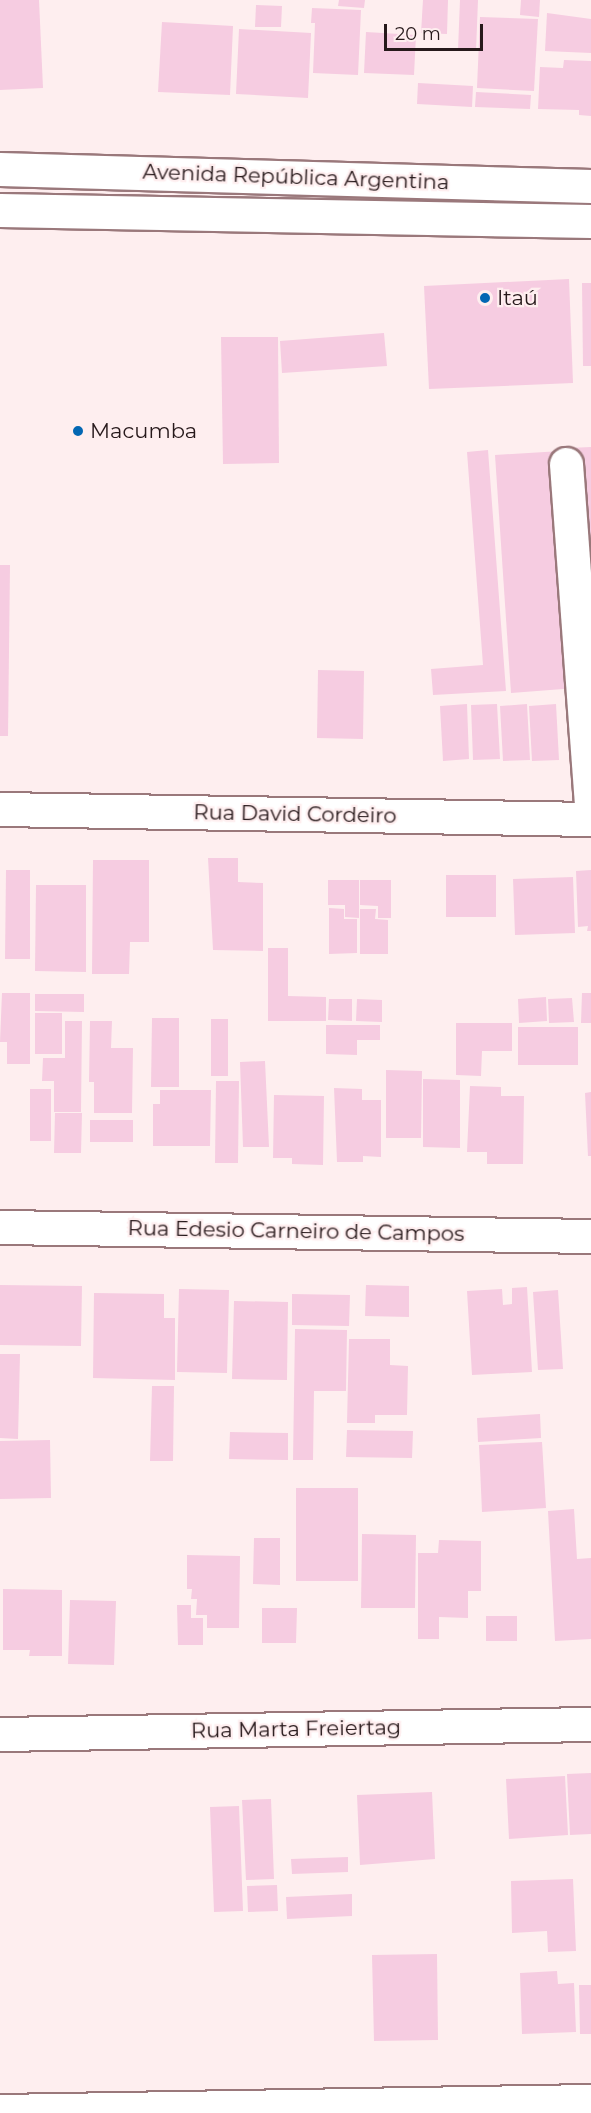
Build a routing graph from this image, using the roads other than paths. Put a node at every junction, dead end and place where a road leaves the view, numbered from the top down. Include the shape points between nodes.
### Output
1 (0, 169) edge
2 (591, 186) edge
3 (0, 210) edge
4 (591, 222) edge
5 (566, 464) dead end
6 (591, 802) edge
7 (0, 809) edge
8 (591, 819) edge
9 (0, 1227) edge
10 (591, 1236) edge
11 (591, 1724) edge
12 (0, 1734) edge
13 (591, 2101) edge
14 (0, 2111) edge

1 - 2 street, Avenida República Argentina
3 - 4 street, Avenida República Argentina
5 - 6 street
7 - 8 street, Rua David Cordeiro
9 - 10 street, Rua Edesio Carneiro de Campos
11 - 12 street, Rua Marta Freiertag
13 - 14 street

